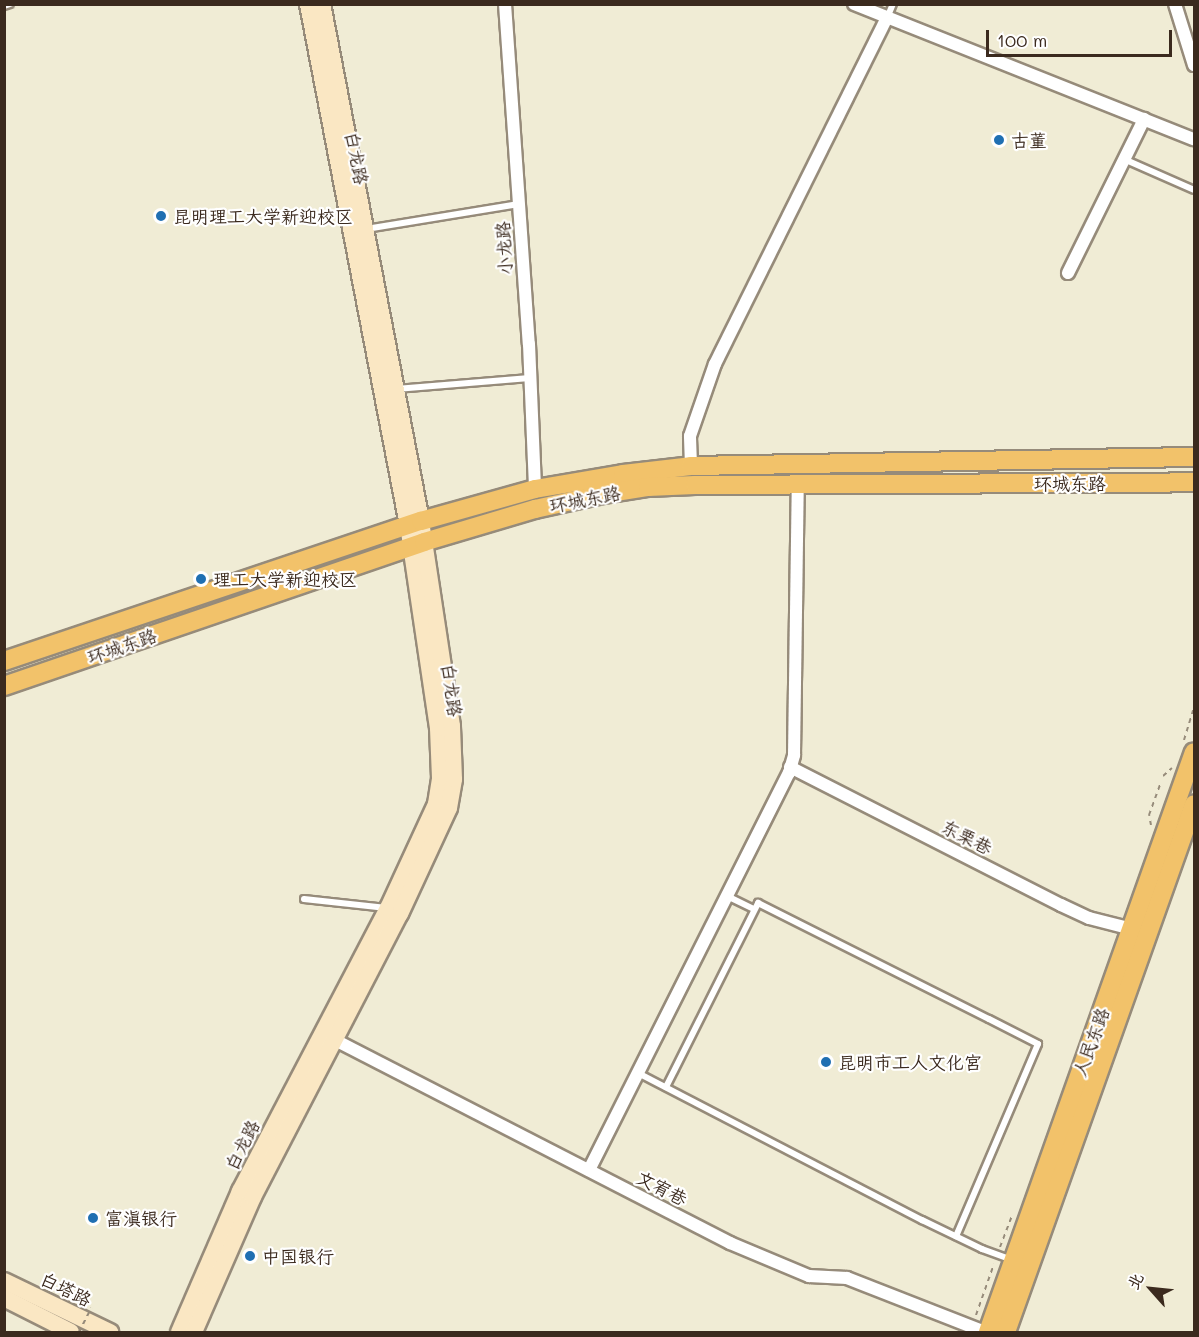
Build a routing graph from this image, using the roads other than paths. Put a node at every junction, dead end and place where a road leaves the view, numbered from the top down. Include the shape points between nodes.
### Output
1 (10, 4) edge
2 (308, 4) edge
3 (322, 4) edge
4 (505, 4) edge
5 (854, 4) edge
6 (893, 4) edge
7 (1175, 4) edge
8 (4, 6) edge
9 (887, 18) junction
10 (1194, 65) edge
11 (1144, 119) junction
12 (1194, 139) edge
13 (1126, 160) junction
14 (1194, 190) edge
15 (519, 204) junction
16 (365, 229) junction
17 (1068, 273) dead end
18 (530, 378) junction
19 (395, 389) junction
20 (1194, 457) edge
21 (691, 466) junction
22 (1194, 482) edge
23 (798, 484) junction
24 (535, 489) junction
25 (414, 523) junction
26 (418, 544) junction
27 (4, 661) edge
28 (4, 686) edge
29 (1194, 752) edge
30 (790, 766) junction
31 (1194, 804) edge
32 (727, 896) junction
33 (304, 900) dead end
34 (388, 908) junction
35 (754, 909) junction
36 (1132, 929) junction
37 (335, 1040) junction
38 (638, 1072) junction
39 (666, 1087) junction
40 (589, 1170) junction
41 (956, 1236) junction
42 (1014, 1261) junction
43 (4, 1281) edge
44 (4, 1298) edge
45 (71, 1332) edge
46 (110, 1332) edge
47 (179, 1332) edge
48 (194, 1332) edge
49 (987, 1332) edge
50 (1006, 1332) edge

1 - 8 lane
2 - 25 main road, 白龙路
3 - 16 main road, 白龙路
4 - 15 street, 小龙路
5 - 9 street
6 - 9 lane
7 - 10 street
9 - 11 street
9 - 21 street via 715,364 690,436
11 - 12 street
11 - 13 street
13 - 14 lane
13 - 17 street
15 - 16 lane
15 - 18 street, 小龙路
16 - 19 main road, 白龙路
18 - 19 lane
18 - 24 street, 小龙路
19 - 25 main road, 白龙路
20 - 21 main road, 环城东路
21 - 24 main road, 环城东路
22 - 23 main road, 环城东路
23 - 26 main road, 环城东路 via 648,487 603,494 535,509
23 - 30 street via 794,755
24 - 25 main road, 环城东路
25 - 26 main road, 白龙路
25 - 27 main road, 环城东路
26 - 28 main road, 环城东路
26 - 34 main road, 白龙路 via 440,778 436,804
26 - 37 main road, 白龙路 via 452,726 454,779 449,808
29 - 36 main road, 人民东路
30 - 32 street
30 - 36 street, 东栗巷 via 1061,905 1089,918
31 - 50 main road, 人民东路
32 - 35 lane
32 - 38 street
33 - 34 lane
34 - 47 main road, 白龙路 via 240,1191
35 - 39 lane
35 - 41 lane via 758,903 1038,1044
36 - 42 main road, 人民东路
37 - 40 street, 文宥巷
37 - 48 main road, 白龙路 via 253,1197
38 - 39 lane
38 - 40 street
39 - 41 lane
40 - 49 street, 文宥巷 via 730,1243 798,1273 847,1278
41 - 42 lane
42 - 49 main road, 人民东路
43 - 46 main road, 白塔路
44 - 45 main road, 白塔路

